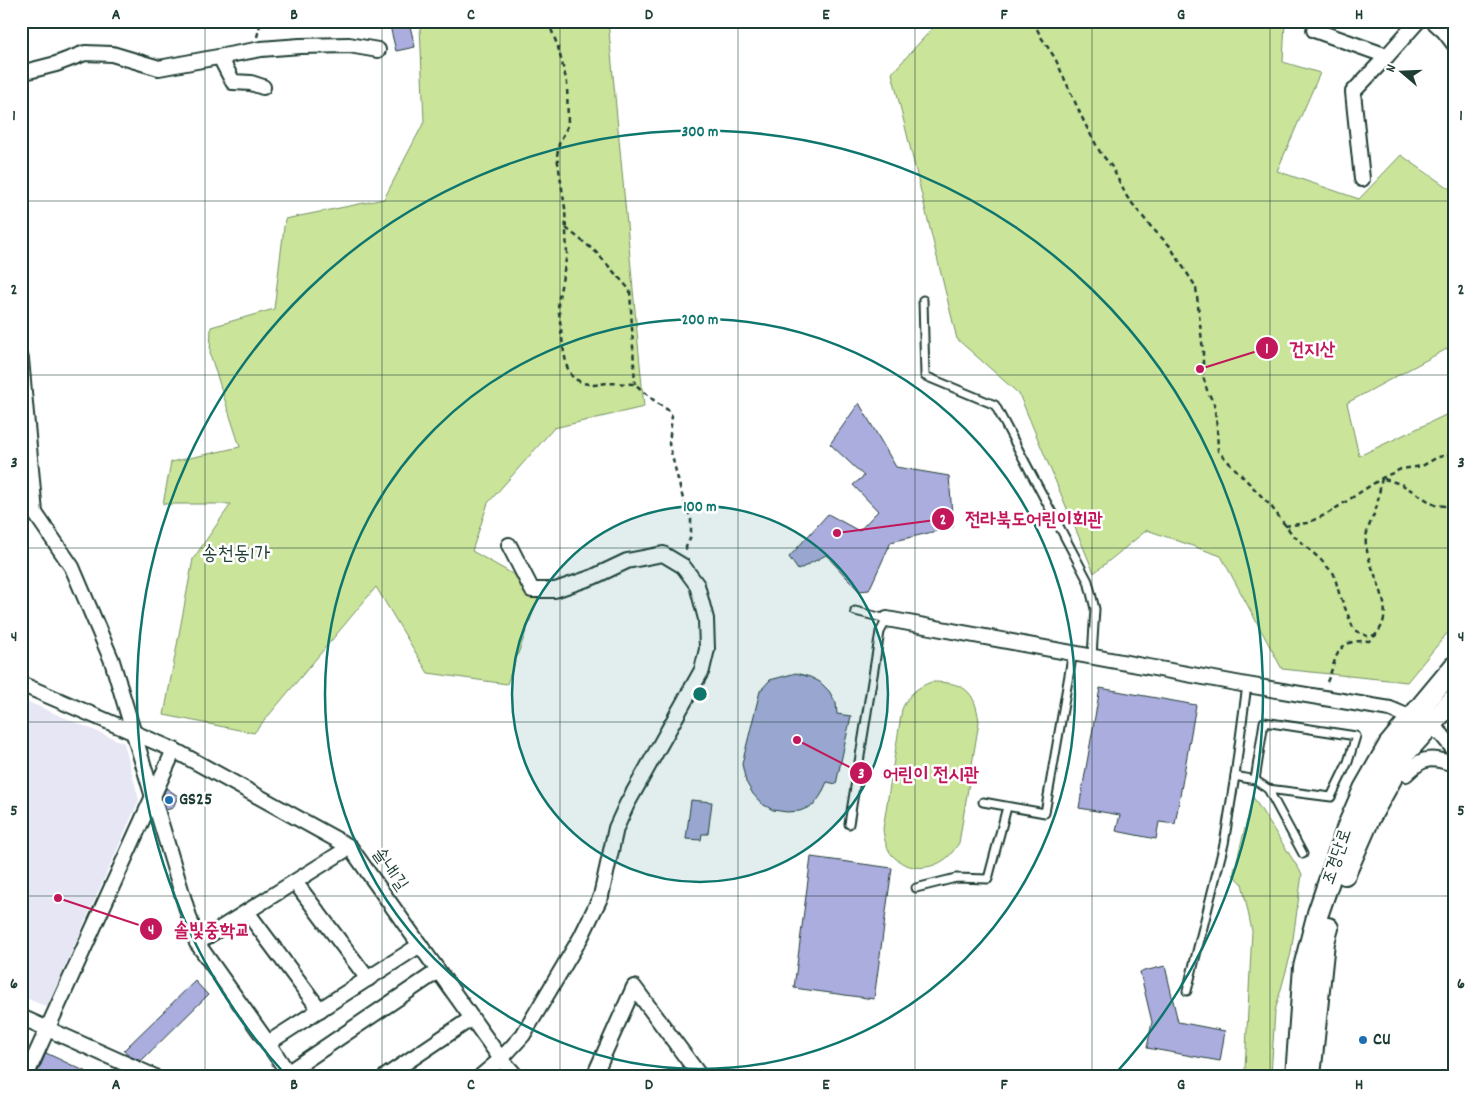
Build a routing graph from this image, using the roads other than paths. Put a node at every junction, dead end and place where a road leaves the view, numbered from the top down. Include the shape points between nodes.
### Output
1 (1418, 21) edge
2 (1433, 21) edge
3 (1314, 30) dead end
4 (1454, 44) edge
5 (378, 50) dead end
6 (1387, 56) junction
7 (220, 57) junction
8 (21, 73) edge
9 (263, 87) dead end
10 (1362, 179) dead end
11 (923, 300) dead end
12 (21, 358) edge
13 (21, 509) edge
14 (35, 512) junction
15 (509, 545) dead end
16 (854, 611) dead end
17 (887, 619) junction
18 (1073, 652) junction
19 (1092, 656) junction
20 (1454, 667) edge
21 (21, 684) edge
22 (1247, 685) junction
23 (1454, 699) edge
24 (1411, 717) junction
25 (1431, 726) junction
26 (134, 733) junction
27 (174, 750) junction
28 (1454, 750) edge
29 (1454, 759) edge
30 (1396, 770) junction
31 (1235, 776) junction
32 (1255, 780) junction
33 (1268, 789) junction
34 (152, 797) junction
35 (983, 802) dead end
36 (1007, 807) junction
37 (849, 824) dead end
38 (350, 848) junction
39 (1303, 854) dead end
40 (295, 882) junction
41 (916, 888) dead end
42 (248, 912) junction
43 (197, 943) junction
44 (420, 946) junction
45 (438, 971) junction
46 (368, 979) junction
47 (1187, 991) dead end
48 (320, 1010) junction
49 (21, 1017) edge
50 (472, 1018) junction
51 (48, 1029) junction
52 (268, 1043) junction
53 (501, 1059) junction
54 (288, 1074) edge
55 (26, 1076) edge
56 (152, 1076) edge
57 (386, 1076) edge
58 (481, 1076) edge
59 (516, 1076) edge
60 (594, 1076) edge
61 (700, 1076) edge
62 (1296, 1076) edge
63 (1310, 1076) edge

1 - 6 street
2 - 4 street
3 - 6 street
5 - 7 street via 349,45 300,46 242,51
6 - 10 street via 1353,92
7 - 8 street via 159,68 112,54 85,53
7 - 9 street via 233,82
11 - 19 lane via 925,376 995,405 1088,581 1095,609
12 - 14 street
13 - 14 street
14 - 26 street via 72,567 112,661
15 - 53 street via 532,590 554,590 627,561 663,554 683,566 698,585 706,619 708,649 702,670 616,828 601,896 581,937 523,1035
16 - 17 lane
17 - 18 street
17 - 37 lane via 880,632
18 - 19 street
18 - 36 lane via 1045,813
19 - 22 street
20 - 24 street, 조경단로
21 - 26 street, 솔내1길
22 - 24 street via 1390,709
22 - 31 lane
23 - 25 street, 조경단로
24 - 25 street
24 - 62 street, 조경단로 via 1389,746 1364,789 1318,914 1304,967
25 - 28 street
25 - 30 street, 조경단로 via 1406,752
26 - 27 street, 솔내1길
26 - 34 street
27 - 34 street
27 - 38 street, 솔내1길
29 - 30 street via 1447,762 1432,758 1416,764 1406,774
30 - 63 street, 조경단로 via 1346,869 1324,942
31 - 32 lane
31 - 47 lane via 1224,844
32 - 33 lane
32 - 33 lane via 1264,722 1356,736 1331,797
33 - 39 lane
34 - 43 street
34 - 51 street
35 - 36 lane
36 - 41 lane via 988,879 956,878
38 - 40 street
38 - 44 street, 솔내1길
40 - 42 street
40 - 46 street
42 - 43 street
42 - 48 street
43 - 52 street
44 - 45 street, 솔내1길
44 - 46 street
45 - 50 street, 솔내1길
45 - 54 street
46 - 48 street
48 - 52 street
49 - 51 street
50 - 53 street, 솔내1길
50 - 57 street
51 - 55 street
51 - 56 street
52 - 54 street
53 - 58 street
53 - 59 street, 솔내1길
60 - 61 street via 634,986

